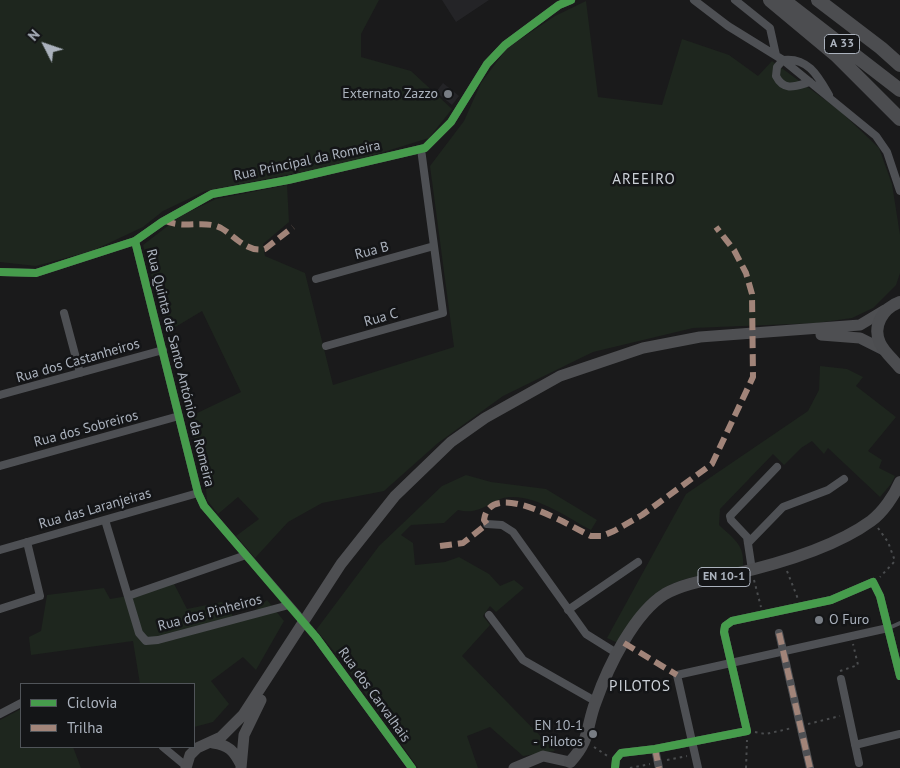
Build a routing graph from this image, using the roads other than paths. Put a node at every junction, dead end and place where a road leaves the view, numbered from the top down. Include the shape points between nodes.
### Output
1 (571, 0) edge
2 (694, 0) edge
3 (735, 0) edge
4 (770, 0) edge
5 (783, 0) edge
6 (818, 0) edge
7 (881, 48) junction
8 (780, 57) junction
9 (900, 58) edge
10 (900, 65) edge
11 (810, 82) junction
12 (900, 90) edge
13 (831, 99) junction
14 (900, 119) edge
15 (422, 149) junction
16 (900, 191) edge
17 (135, 241) junction
18 (434, 246) junction
19 (0, 272) edge
20 (316, 279) dead end
21 (895, 303) edge
22 (64, 313) dead end
23 (326, 346) dead end
24 (162, 350) junction
25 (891, 355) edge
26 (900, 368) edge
27 (80, 373) junction
28 (0, 396) edge
29 (179, 416) junction
30 (0, 466) edge
31 (777, 467) dead end
32 (844, 479) dead end
33 (900, 482) edge
34 (198, 492) junction
35 (105, 520) junction
36 (487, 524) dead end
37 (27, 542) junction
38 (748, 543) junction
39 (0, 550) edge
40 (246, 555) junction
41 (638, 562) dead end
42 (752, 570) junction
43 (128, 596) junction
44 (289, 605) junction
45 (0, 608) edge
46 (568, 610) junction
47 (298, 615) tunnel mouth
48 (489, 615) dead end
49 (900, 622) edge
50 (888, 628) junction
51 (779, 633) dead end
52 (316, 637) tunnel mouth
53 (783, 651) junction
54 (897, 652) edge
55 (618, 654) junction
56 (732, 662) junction
57 (900, 676) edge
58 (842, 679) road end
59 (595, 701) junction
60 (20, 703) edge
61 (0, 714) edge
62 (900, 734) edge
63 (213, 742) junction
64 (692, 742) junction
65 (855, 745) junction
66 (195, 747) edge
67 (164, 748) edge
68 (194, 748) edge
69 (655, 749) junction
70 (859, 763) dead end
71 (568, 765) edge
72 (241, 766) edge
73 (186, 767) edge
74 (412, 768) edge
75 (514, 768) edge
76 (615, 768) edge
77 (659, 768) edge
78 (698, 768) edge
79 (810, 768) edge

1 - 15 street, Rua Principal da Romeira via 505,44 487,64 451,122
2 - 8 street via 728,26
3 - 8 street via 770,28
4 - 14 highway via 836,55
5 - 12 highway, A 33
6 - 7 highway, A 33
7 - 9 highway
7 - 10 highway, A 33
8 - 11 street
8 - 11 street via 775,71 778,82 788,88
8 - 13 street via 803,62 818,75
11 - 13 street
13 - 16 street via 882,143
15 - 17 street, Rua Principal da Romeira via 212,194
15 - 18 street
17 - 19 street, Rua Principal da Romeira via 36,273
17 - 24 street, Rua Quinta de Santo António da Romeira
18 - 20 street, Rua B
18 - 23 street, Rua C via 443,313
21 - 25 main road via 880,320 878,332
21 - 63 main road via 860,325 700,337 643,348 560,376 485,418 452,442 395,496 341,564 243,715
22 - 27 street
24 - 27 street, Rua dos Castanheiros
24 - 29 street, Rua Quinta de Santo António da Romeira
25 - 26 main road
25 - 72 main road via 860,338 826,335 725,340 638,355 575,377 525,400 456,447 430,469 365,541 257,706 244,735
27 - 28 street, Rua dos Castanheiros
29 - 30 street, Rua dos Sobreiros
29 - 34 street, Rua Quinta de Santo António da Romeira
31 - 38 street via 731,515 731,520 746,535
32 - 38 street via 828,490 783,506
33 - 42 main road, EN 10-1 via 871,521 784,562
34 - 35 street, Rua das Laranjeiras
34 - 40 street, Rua Quinta de Santo António da Romeira via 204,506
35 - 37 street, Rua das Laranjeiras
35 - 43 street, Rua dos Pinheiros
36 - 46 street via 502,525 513,532
37 - 39 street, Rua das Laranjeiras
37 - 45 street via 40,596
38 - 42 street
40 - 43 street
40 - 44 street, Rua Quinta de Santo António da Romeira
41 - 46 street
42 - 55 main road, EN 10-1 via 689,584 662,596 639,619
43 - 44 street, Rua dos Pinheiros via 139,633 150,641
44 - 47 street, Rua Quinta de Santo António da Romeira
46 - 55 street via 586,634
48 - 59 street via 523,660
49 - 50 lane
50 - 53 street
50 - 54 street
50 - 56 street via 873,582 831,600 732,621 725,626 724,632
51 - 53 street
52 - 74 street, Rua dos Carvalhais
53 - 56 street
53 - 79 street
54 - 57 street
55 - 59 main road, EN 10-1
56 - 64 street via 677,675
56 - 64 street via 747,731
58 - 65 street
59 - 71 main road, EN 10-1
60 - 61 street
62 - 65 street
63 - 66 main road
63 - 72 main road via 233,751
64 - 69 street
64 - 78 street
65 - 70 street
67 - 73 street
68 - 73 main road
69 - 76 street via 621,753
69 - 77 street
71 - 75 main road via 543,756

